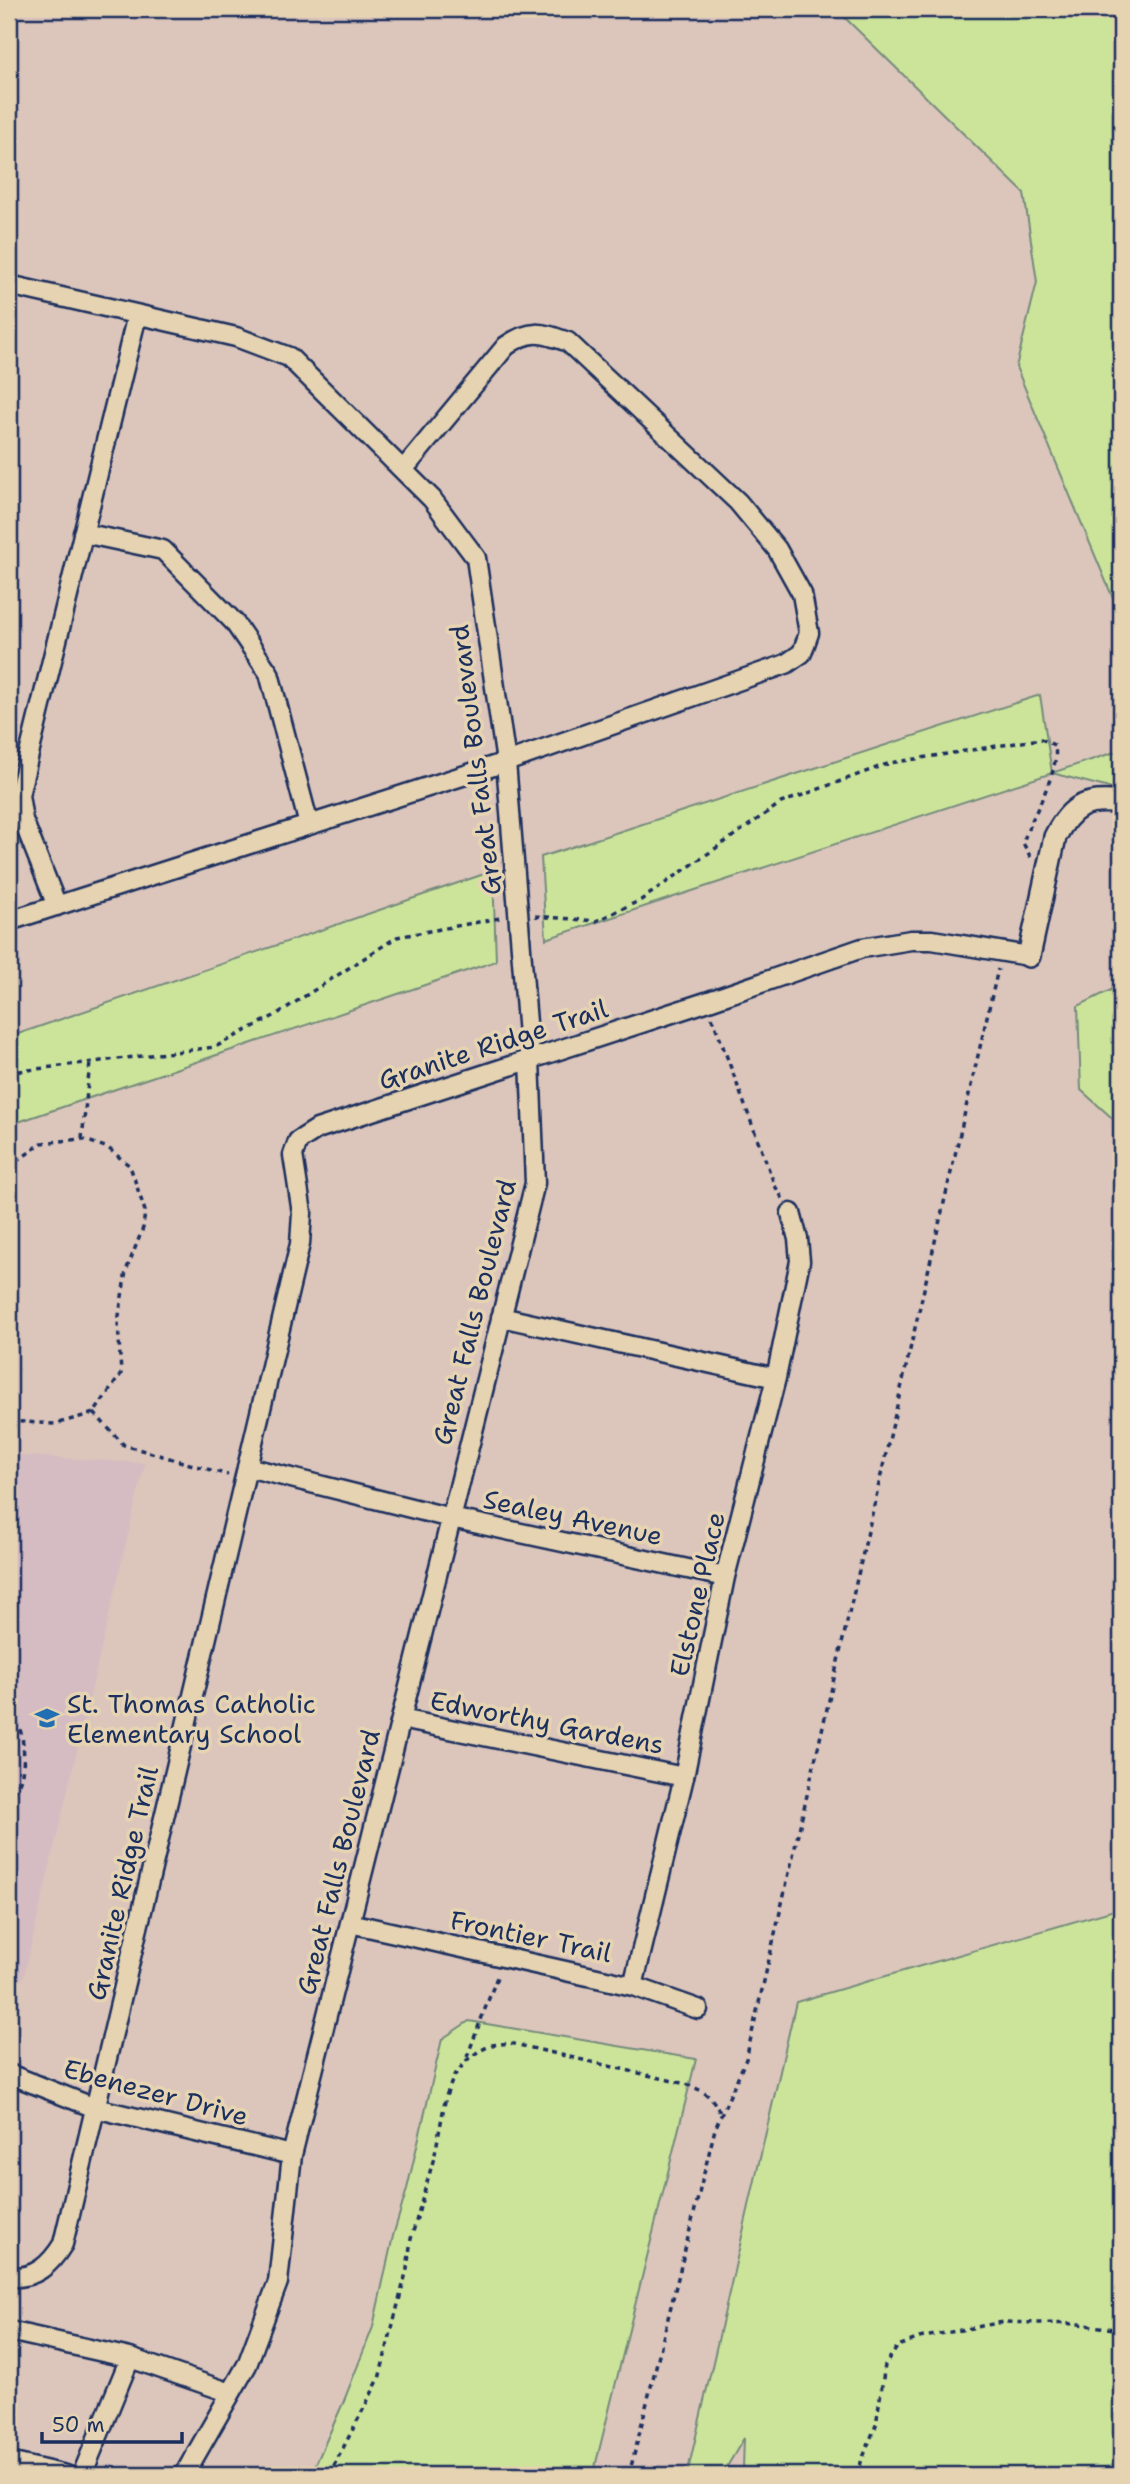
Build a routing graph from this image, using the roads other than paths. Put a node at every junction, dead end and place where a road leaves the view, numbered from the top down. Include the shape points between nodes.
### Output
1 (9, 285) edge
2 (136, 315) junction
3 (403, 470) junction
4 (83, 533) junction
5 (506, 762) junction
6 (1121, 803) edge
7 (309, 825) junction
8 (57, 906) junction
9 (9, 921) edge
10 (1029, 956) joint
11 (530, 1059) junction
12 (791, 1213) road end
13 (501, 1317) junction
14 (776, 1378) junction
15 (246, 1473) junction
16 (451, 1518) junction
17 (725, 1577) junction
18 (401, 1719) junction
19 (684, 1777) junction
20 (350, 1923) junction
21 (633, 1986) junction
22 (698, 2009) dead end
23 (9, 2074) edge
24 (95, 2108) junction
25 (292, 2155) junction
26 (9, 2277) edge
27 (9, 2331) edge
28 (130, 2358) junction
29 (231, 2393) junction
30 (9, 2462) edge
31 (66, 2475) edge
32 (82, 2475) edge
33 (184, 2475) edge

1 - 2 street, Great Falls Boulevard
2 - 3 street, Great Falls Boulevard via 236,337 289,357
2 - 4 street
3 - 5 street, Great Falls Boulevard via 432,499 476,558
3 - 5 street via 506,346 522,335 545,334 568,342 738,502 777,549 802,594 809,633 802,653 786,664
4 - 7 street via 163,550 234,622 269,674
4 - 8 street via 19,794 23,820
5 - 7 street
5 - 11 street, Great Falls Boulevard
6 - 10 street via 1088,801 1063,821 1055,837
7 - 8 street
8 - 9 street
10 - 11 street, Granite Ridge Trail via 932,940 862,948
11 - 13 street, Great Falls Boulevard via 535,1182
11 - 15 street, Granite Ridge Trail via 317,1129 298,1141 293,1155 302,1213 300,1244
12 - 14 street, Elstone Place via 800,1261
13 - 14 street
13 - 16 street, Great Falls Boulevard
14 - 17 street, Elstone Place
15 - 16 street
15 - 24 street, Granite Ridge Trail
16 - 17 street, Sealey Avenue
16 - 18 street, Great Falls Boulevard
17 - 19 street, Elstone Place
18 - 19 street, Edworthy Gardens
18 - 20 street, Great Falls Boulevard
19 - 21 street, Elstone Place
20 - 21 street, Frontier Trail
20 - 25 street, Great Falls Boulevard
21 - 22 street, Frontier Trail
23 - 24 street, Ebenezer Drive
24 - 25 street, Ebenezer Drive
24 - 26 street, Granite Ridge Trail via 63,2244 51,2263 32,2276
25 - 29 street, Great Falls Boulevard via 278,2282 247,2365
27 - 28 street
28 - 29 street
28 - 32 street
29 - 33 street, Great Falls Boulevard
30 - 31 street

